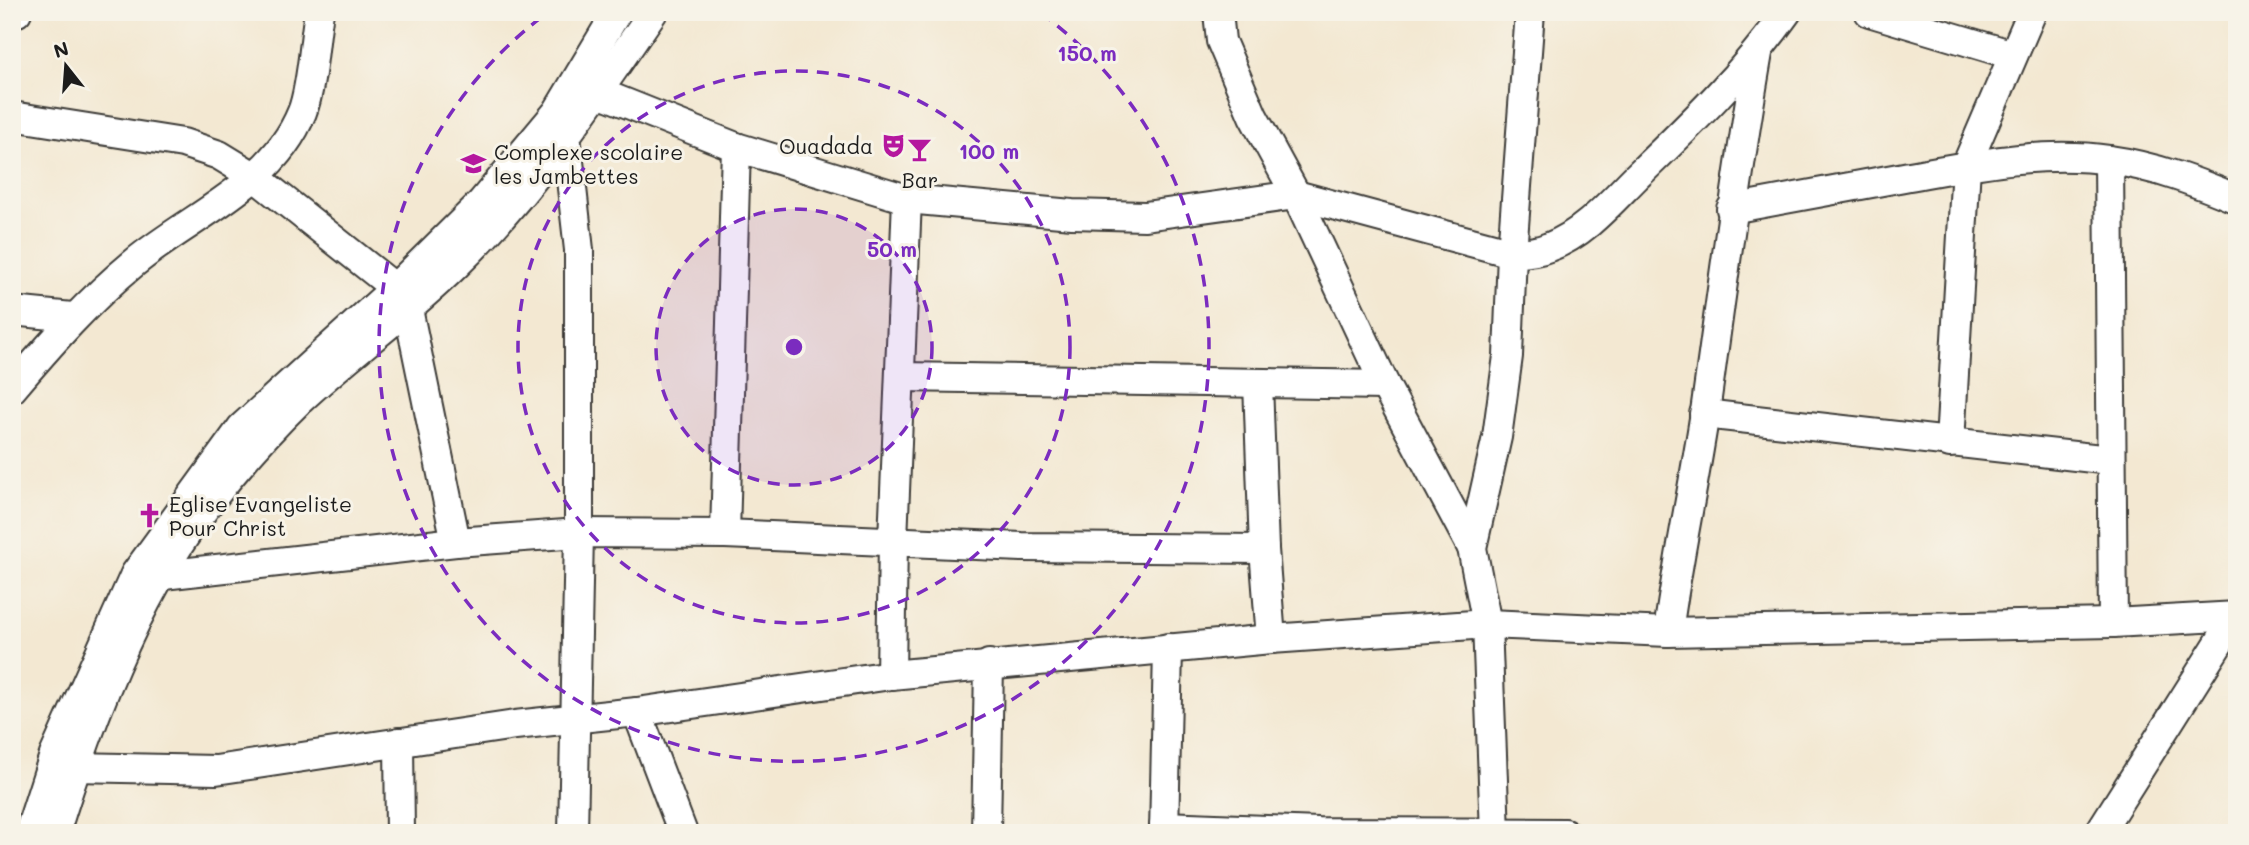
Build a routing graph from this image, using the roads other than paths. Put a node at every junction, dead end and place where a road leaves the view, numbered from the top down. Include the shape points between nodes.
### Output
1 (318, 12) edge
2 (617, 12) edge
3 (653, 12) edge
4 (1218, 12) edge
5 (1530, 12) edge
6 (1787, 12) edge
7 (1869, 12) edge
8 (2032, 12) edge
9 (1758, 53) junction
10 (2014, 55) junction
11 (598, 92) junction
12 (12, 116) edge
13 (566, 135) junction
14 (736, 147) junction
15 (2109, 160) junction
16 (1966, 166) junction
17 (255, 177) junction
18 (1296, 195) junction
19 (907, 199) junction
20 (2237, 199) edge
21 (1731, 209) junction
22 (1512, 253) junction
23 (401, 298) junction
24 (12, 310) edge
25 (72, 317) junction
26 (901, 377) junction
27 (1258, 383) junction
28 (1385, 385) junction
29 (12, 389) edge
30 (1704, 414) junction
31 (1950, 443) junction
32 (2110, 460) junction
33 (579, 533) junction
34 (725, 534) junction
35 (893, 540) junction
36 (456, 542) junction
37 (1472, 548) junction
38 (1264, 549) junction
39 (163, 575) junction
40 (2236, 617) edge
41 (2113, 623) junction
42 (1486, 624) junction
43 (1668, 632) junction
44 (1271, 639) junction
45 (1168, 648) junction
46 (989, 664) junction
47 (891, 675) junction
48 (637, 712) junction
49 (575, 719) junction
50 (399, 742) junction
51 (75, 767) junction
52 (1164, 830) edge
53 (1318, 832) edge
54 (1495, 832) edge
55 (29, 833) edge
56 (55, 833) edge
57 (400, 833) edge
58 (573, 833) edge
59 (684, 833) edge
60 (986, 833) edge
61 (1565, 833) edge
62 (2099, 833) edge

1 - 17 street via 303,111 285,143
2 - 23 street via 557,113
3 - 11 street
4 - 18 street via 1221,41 1235,79
5 - 22 street
6 - 9 street
7 - 10 street
8 - 10 street
9 - 21 street
9 - 22 street via 1696,120 1586,225 1550,247
10 - 16 street
11 - 13 street
11 - 14 street
12 - 17 street via 183,143 219,155
13 - 23 street via 456,265
13 - 33 street via 579,250
14 - 19 street
14 - 34 street
15 - 16 street via 2017,158
15 - 20 street via 2155,169
15 - 32 street
16 - 21 street
16 - 31 street
17 - 23 street
17 - 25 street via 136,261
18 - 19 street via 1145,216
18 - 22 street
18 - 28 street
19 - 26 street
21 - 30 street
22 - 37 street via 1506,370 1497,437
23 - 36 street
23 - 39 street via 245,458 200,514
23 - 55 street via 242,428 135,573 54,755
24 - 25 street
25 - 29 street
26 - 27 street
26 - 35 street
27 - 28 street
27 - 38 street
28 - 37 street
30 - 31 street
30 - 43 street
31 - 32 street
32 - 41 street
33 - 34 street
33 - 36 street
33 - 49 street
34 - 35 street
35 - 38 street via 1021,547
35 - 47 street
36 - 39 street
37 - 42 street
38 - 44 street
39 - 51 street via 122,651
40 - 41 street
40 - 62 street
41 - 43 street
42 - 43 street
42 - 44 street
42 - 54 street
44 - 45 street
45 - 46 street
45 - 52 street
46 - 47 street
46 - 60 street
47 - 48 street
48 - 49 street
48 - 59 street
49 - 50 street
49 - 58 street
50 - 51 street via 216,770
50 - 57 street
51 - 56 street
52 - 53 street
53 - 54 street
54 - 61 street

